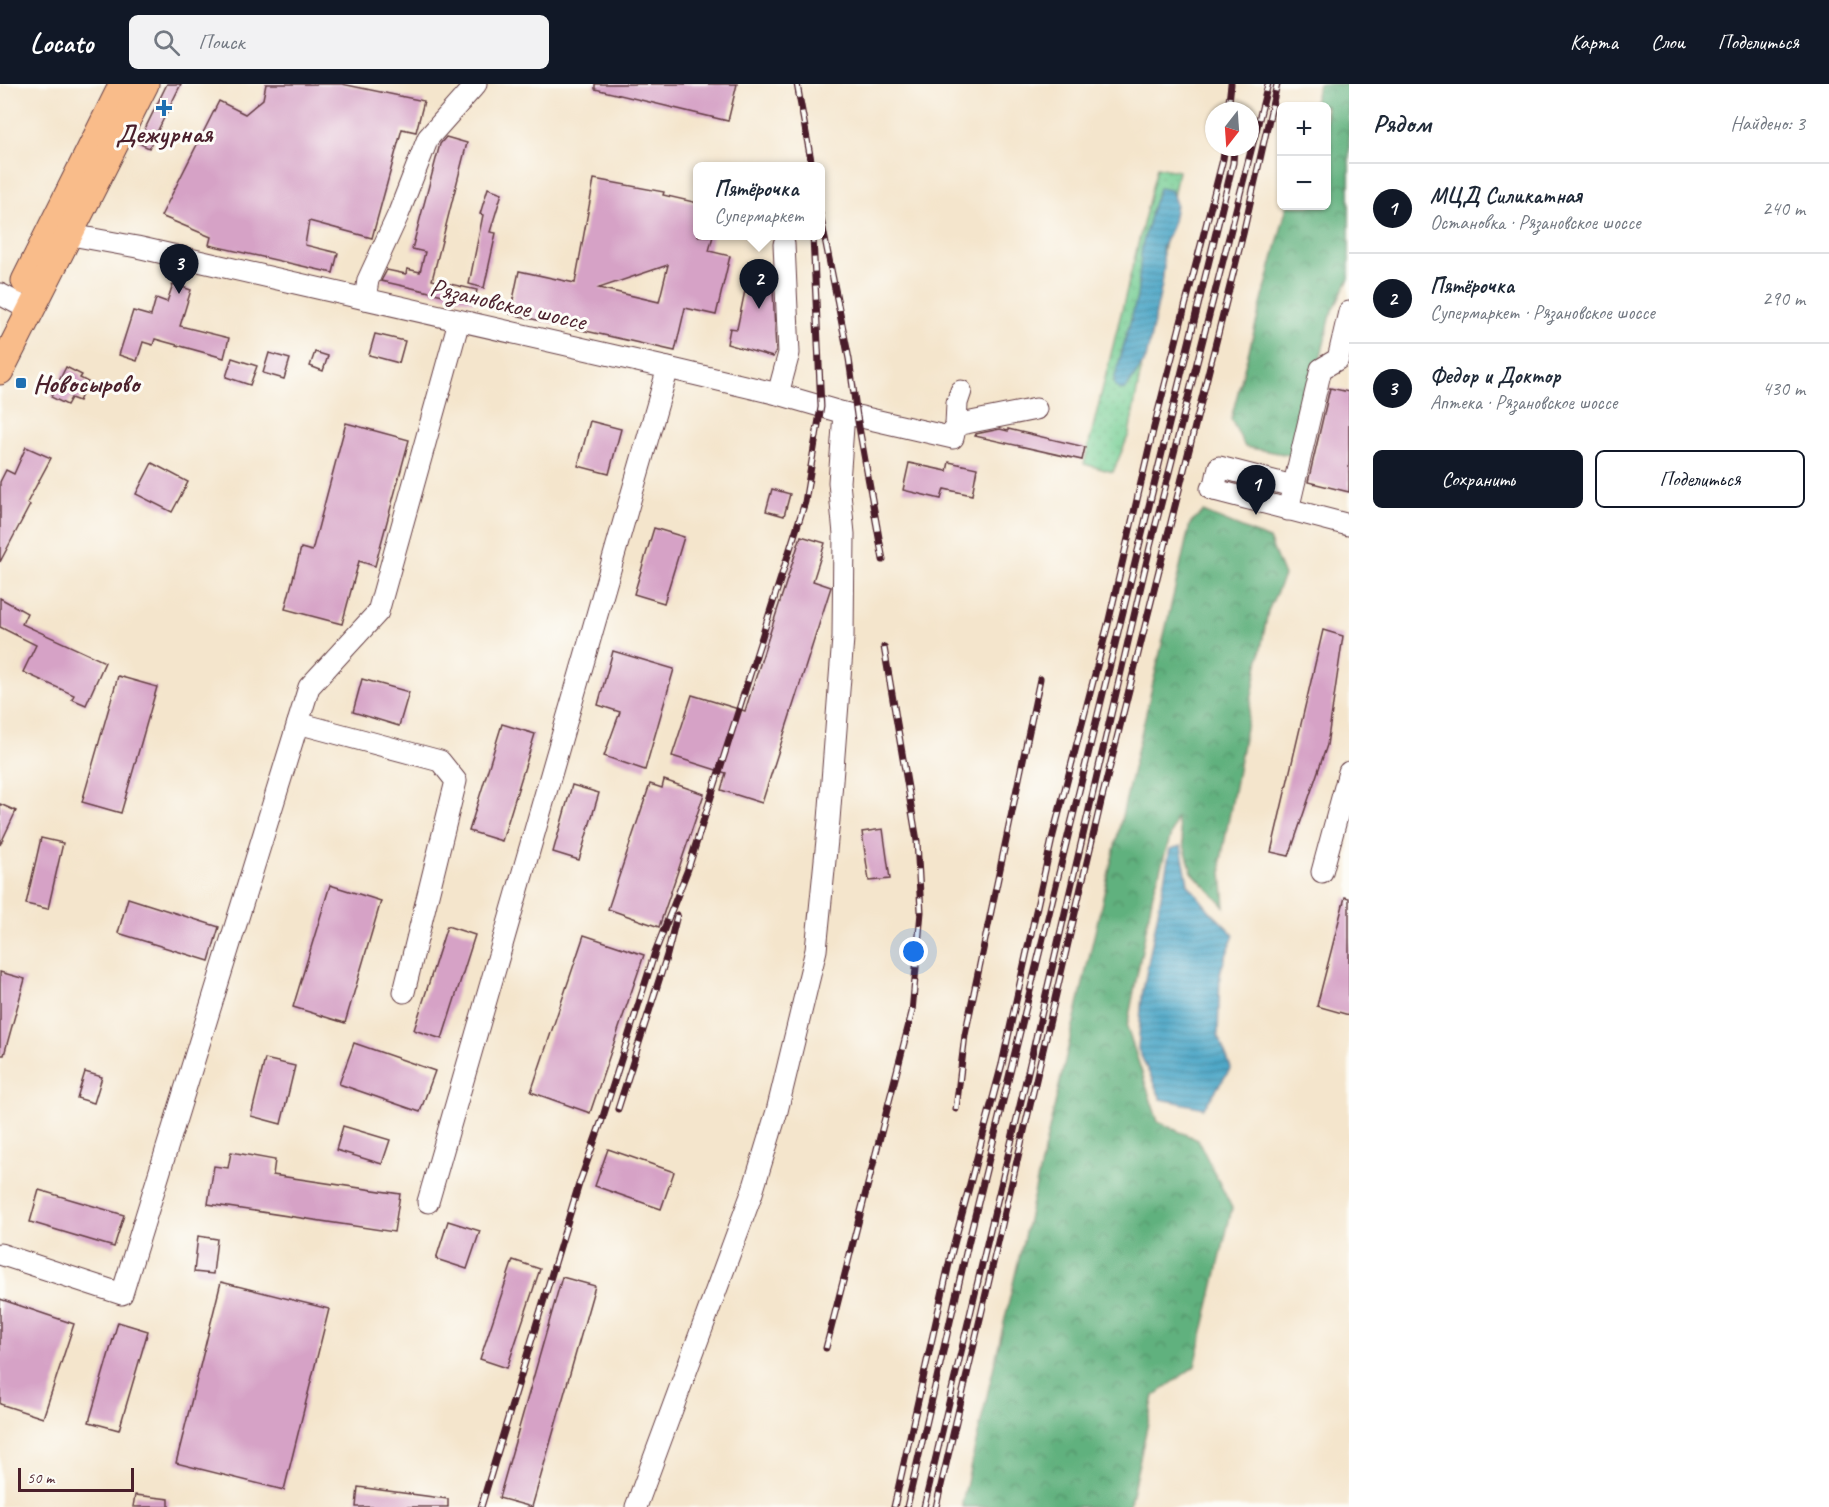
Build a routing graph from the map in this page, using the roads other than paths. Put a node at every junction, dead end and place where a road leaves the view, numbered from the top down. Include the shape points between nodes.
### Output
1 (123, 84) edge
2 (145, 84) edge
3 (476, 84) edge
4 (58, 233) junction
5 (784, 244) dead end
6 (365, 299) junction
7 (15, 302) edge
8 (1349, 312) edge
9 (459, 321) junction
10 (0, 331) edge
11 (668, 368) junction
12 (0, 371) edge
13 (961, 391) dead end
14 (778, 394) junction
15 (1036, 409) dead end
16 (843, 413) junction
17 (955, 431) junction
18 (1293, 486) junction
19 (1288, 510) junction
20 (1349, 525) edge
21 (298, 723) junction
22 (1349, 772) edge
23 (1322, 872) dead end
24 (404, 992) dead end
25 (429, 1202) dead end
26 (0, 1254) edge
27 (636, 1507) edge

1 - 4 main road
2 - 4 main road
3 - 6 street via 428,138 368,280
4 - 6 street, Рязановское шоссе
4 - 7 main road
5 - 14 street via 789,353
6 - 9 street, Рязановское шоссе
7 - 10 main road
7 - 12 main road
8 - 18 street via 1338,358 1321,369
9 - 11 street, Рязановское шоссе
9 - 21 street via 378,612 309,687
11 - 14 street, Рязановское шоссе
11 - 25 street
13 - 17 street
14 - 16 street, Рязановское шоссе
15 - 17 street
16 - 17 street, Рязановское шоссе
16 - 27 street via 839,482 844,534 843,638 816,950 777,1111 752,1193
18 - 19 street
18 - 19 street via 1219,467 1212,490
19 - 20 street
21 - 24 street via 440,761 456,781
21 - 26 street via 122,1294
22 - 23 street

